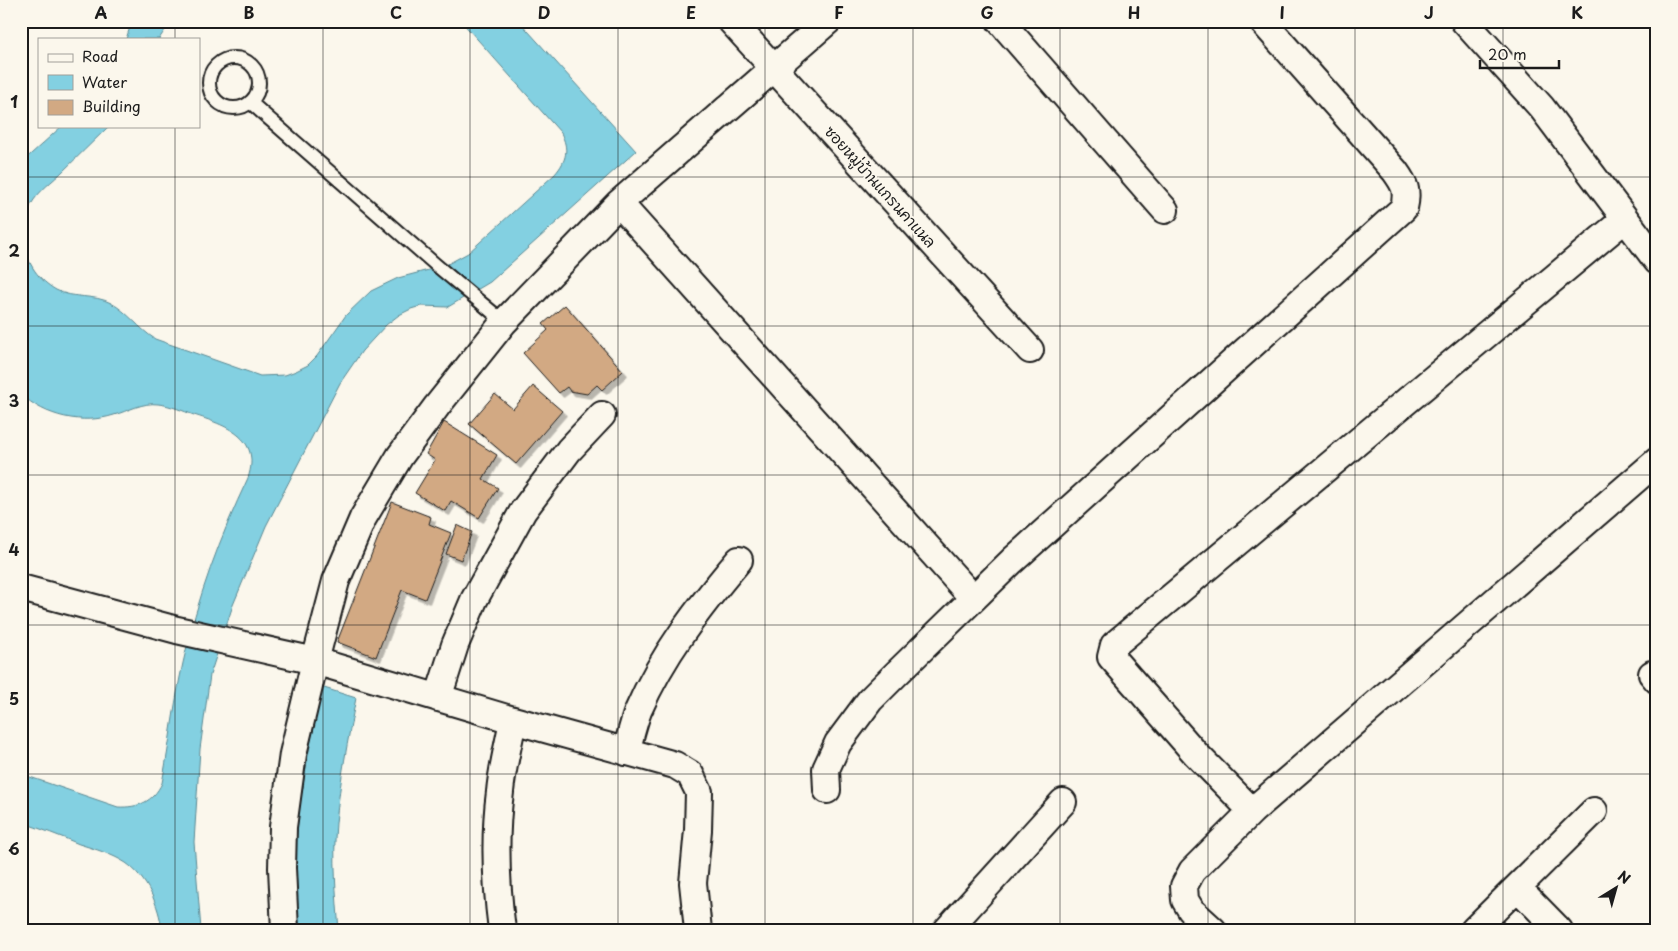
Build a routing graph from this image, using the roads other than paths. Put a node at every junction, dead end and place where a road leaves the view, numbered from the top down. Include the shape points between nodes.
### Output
1 (731, 21) edge
2 (828, 21) edge
3 (1000, 21) edge
4 (1262, 21) edge
5 (1464, 21) edge
6 (774, 68) junction
7 (250, 102) junction
8 (619, 203) junction
9 (1165, 210) dead end
10 (1625, 219) junction
11 (1657, 261) edge
12 (504, 322) junction
13 (1030, 350) dead end
14 (602, 415) dead end
15 (1657, 461) edge
16 (739, 560) dead end
17 (21, 588) edge
18 (973, 598) junction
19 (315, 661) junction
20 (438, 698) junction
21 (513, 720) junction
22 (626, 752) junction
23 (827, 790) dead end
24 (1063, 802) dead end
25 (1252, 811) junction
26 (1594, 811) dead end
27 (1518, 888) junction
28 (285, 930) edge
29 (502, 930) edge
30 (698, 930) edge
31 (946, 930) edge
32 (1212, 930) edge
33 (1474, 930) edge
34 (1559, 930) edge

1 - 6 street, ซอยหมู่บ้านแกรนคาแนล
2 - 6 street
3 - 9 street
4 - 18 street via 1395,171 1404,183 1404,208
5 - 10 street via 1542,108
6 - 8 street
6 - 13 street, ซอยหมู่บ้านแกรนคาแนล
7 - 7 lane via 241,108 229,108 211,95 210,73 217,64 227,58 249,62 259,82 257,93
7 - 12 lane
8 - 12 street
8 - 18 street
10 - 11 street
10 - 25 street via 1114,645 1111,657 1196,754
12 - 19 street via 400,456 364,518 336,581
14 - 20 street via 569,450 523,511 474,600
15 - 25 street
16 - 22 street via 693,618 657,673 638,712
17 - 19 street via 177,630
18 - 23 street via 870,700 838,743 826,768
19 - 20 street
19 - 28 street via 293,754 283,827
20 - 21 street
21 - 22 street
21 - 29 street via 500,790 496,840 496,889
22 - 30 street via 675,765 690,774 699,792 693,883
24 - 31 street
25 - 32 street via 1192,872 1184,886 1185,900 1191,910
26 - 27 street
27 - 33 street
27 - 34 street

